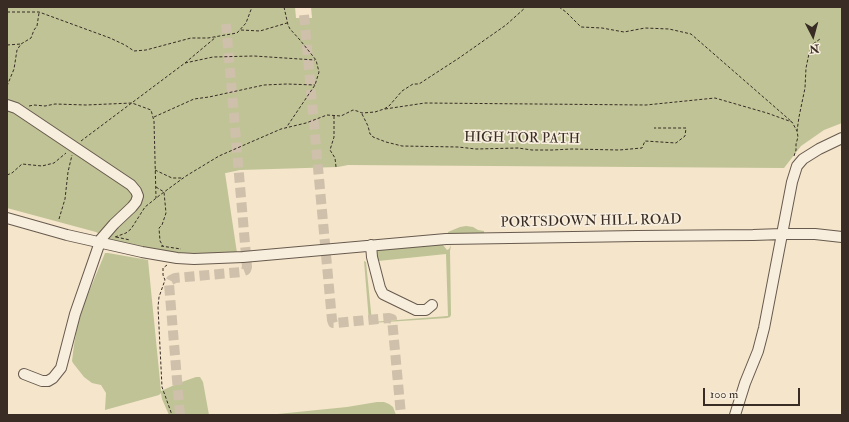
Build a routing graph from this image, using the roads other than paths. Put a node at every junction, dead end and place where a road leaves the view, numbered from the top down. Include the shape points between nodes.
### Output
1 (12, 106) edge
2 (842, 138) edge
3 (9, 221) edge
4 (782, 234) junction
5 (842, 237) edge
6 (100, 242) junction
7 (371, 245) junction
8 (432, 305) dead end
9 (24, 374) dead end
10 (735, 415) edge

1 - 6 street via 131,185 136,191 136,202
2 - 4 street via 819,149 797,166
3 - 6 street, PORTSDOWN HILL ROAD
4 - 5 street, PORTSDOWN HILL ROAD
4 - 7 street, PORTSDOWN HILL ROAD via 468,238
4 - 10 street via 764,328
6 - 7 street, PORTSDOWN HILL ROAD via 157,255 194,259
6 - 9 street via 75,314 60,368 48,381
7 - 8 street via 383,294 416,310 426,310

